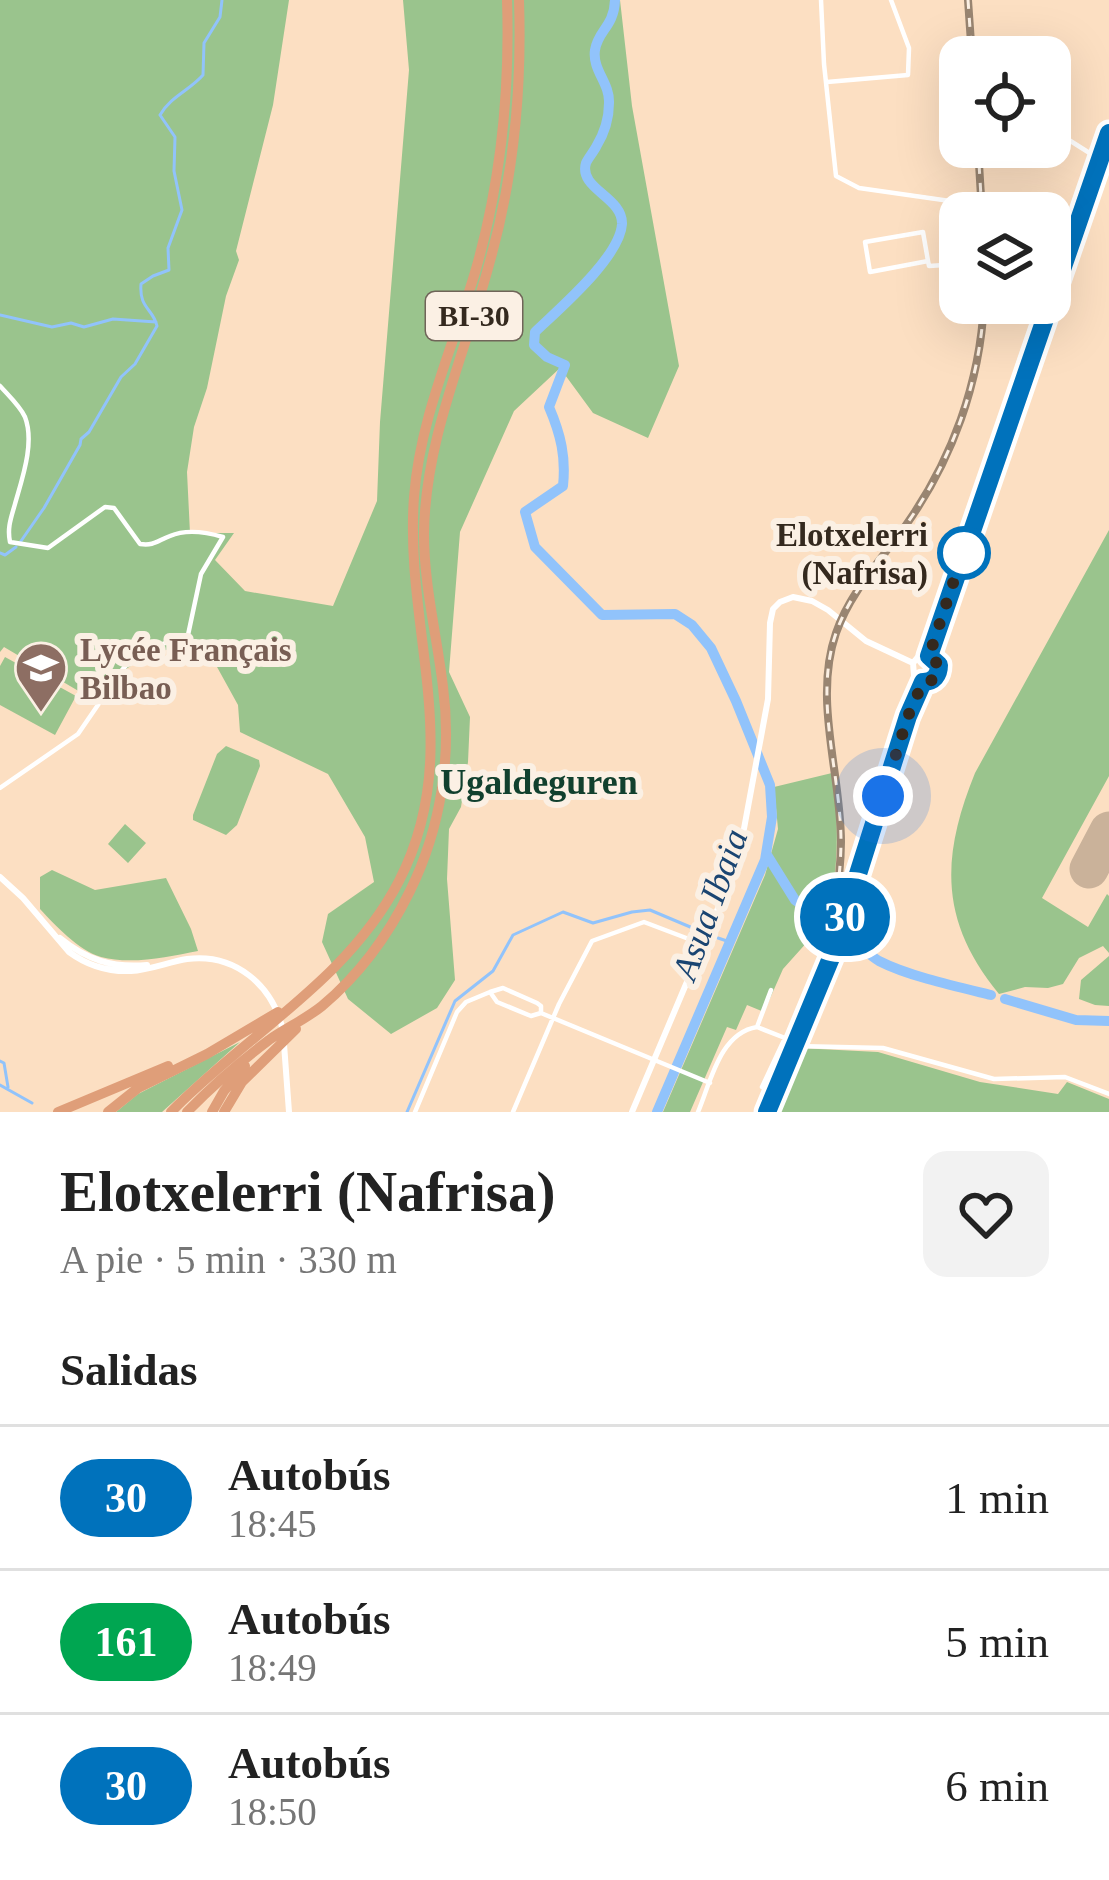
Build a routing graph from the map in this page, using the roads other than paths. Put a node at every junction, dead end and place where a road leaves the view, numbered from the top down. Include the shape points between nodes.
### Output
1 (507, 0) edge
2 (519, 0) edge
3 (821, 0) edge
4 (891, 0) edge
5 (826, 82) junction
6 (1109, 133) edge
7 (1071, 141) edge
8 (1099, 159) junction
9 (939, 199) edge
10 (1071, 238) edge
11 (928, 261) junction
12 (939, 265) edge
13 (1041, 324) edge
14 (0, 386) edge
15 (929, 656) junction
16 (913, 663) junction
17 (923, 682) junction
18 (0, 788) edge
19 (4, 880) edge
20 (703, 945) junction
21 (771, 990) dead end
22 (490, 992) junction
23 (302, 998) junction
24 (320, 1007) junction
25 (542, 1012) junction
26 (553, 1018) junction
27 (298, 1022) junction
28 (757, 1027) junction
29 (226, 1043) junction
30 (796, 1046) junction
31 (654, 1060) junction
32 (710, 1084) junction
33 (762, 1088) dead end
34 (1109, 1094) edge
35 (58, 1112) edge
36 (108, 1112) edge
37 (171, 1112) edge
38 (187, 1112) edge
39 (212, 1112) edge
40 (224, 1112) edge
41 (289, 1112) edge
42 (415, 1112) edge
43 (513, 1112) edge
44 (632, 1112) edge
45 (698, 1112) edge
46 (767, 1112) edge

1 - 23 highway, BI-30 via 506,95 491,206 415,483 413,553 432,720 428,796 387,902
2 - 24 highway, BI-30 via 517,112 503,209 436,433 427,492 426,571 445,714 439,805 400,909
3 - 5 street
4 - 5 street via 910,71
5 - 9 street via 839,178
6 - 8 street
7 - 8 street
8 - 10 street
11 - 11 street via 923,232 866,242 870,272
11 - 12 street
13 - 15 street
14 - 18 street via 26,418 27,433 10,542 48,548 105,507 140,544 199,532 223,537 201,574 188,634 137,653 78,734
15 - 16 street
15 - 17 street via 938,674
16 - 17 street
16 - 20 street via 802,598 773,609 770,685 747,819
17 - 30 street
19 - 41 street via 47,927 96,961 194,958 246,972 283,1028
20 - 26 street via 644,922 597,937
20 - 31 street
21 - 28 street
22 - 25 street via 531,1016
22 - 25 street via 503,988
22 - 42 street via 457,1012
23 - 29 highway
23 - 37 highway, BI-30
24 - 27 highway
24 - 40 highway via 242,1082
25 - 26 street
26 - 31 street
26 - 43 street
27 - 38 highway
27 - 39 highway via 246,1065
28 - 32 street via 728,1042
28 - 33 street via 785,1039
29 - 35 highway
29 - 36 highway
30 - 34 street via 883,1048 994,1078 1065,1077
30 - 46 street
31 - 32 street
31 - 44 street
32 - 45 street

